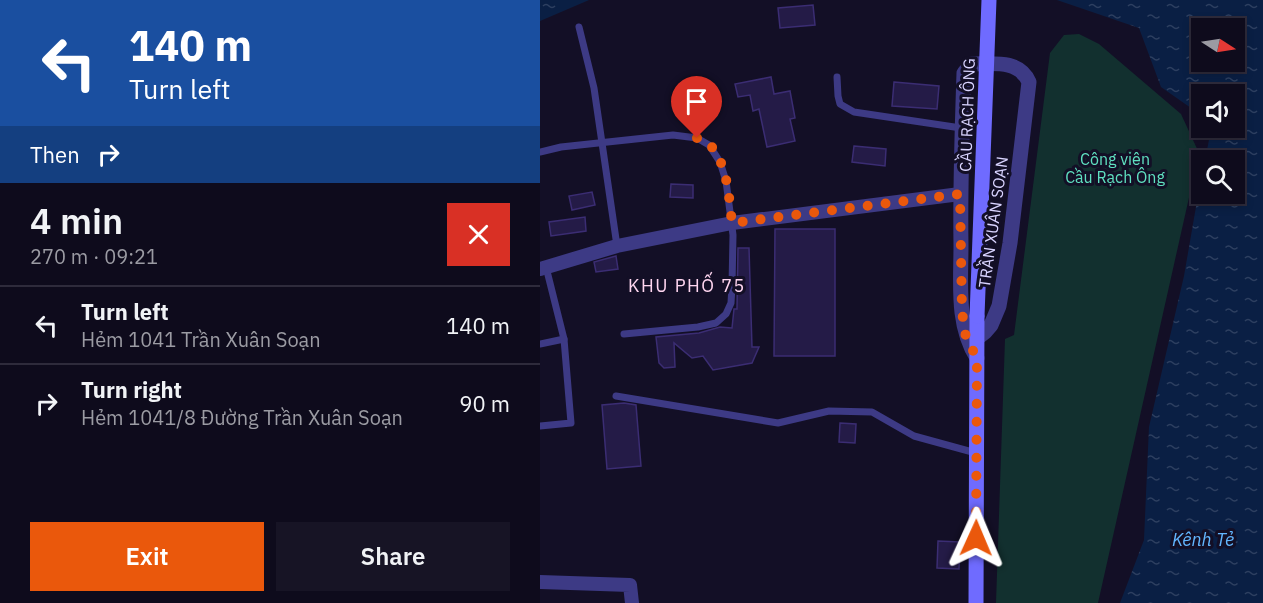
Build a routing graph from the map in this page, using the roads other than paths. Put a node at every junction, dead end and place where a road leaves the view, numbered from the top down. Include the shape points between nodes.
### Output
1 (989, 0) edge
2 (579, 27) dead end
3 (837, 77) dead end
4 (961, 128) junction
5 (603, 142) junction
6 (540, 152) edge
7 (960, 194) junction
8 (732, 223) junction
9 (617, 246) junction
10 (543, 268) edge
11 (624, 334) dead end
12 (564, 339) junction
13 (976, 339) junction
14 (540, 344) edge
15 (977, 358) junction
16 (616, 396) dead end
17 (540, 426) edge
18 (978, 453) junction
19 (540, 582) edge
20 (632, 603) edge
21 (976, 603) edge

1 - 13 main road, CẦU RẠCH ÔNG, bridge
2 - 5 lane
3 - 4 lane via 840,104 854,112
4 - 7 street, TRẦN XUÂN SOẠN
4 - 13 street, TRẦN XUÂN SOẠN via 966,68 971,64 1010,65 1026,75 1029,82 999,306 985,333
5 - 6 lane
5 - 8 lane via 673,135 697,138 709,145 726,181
5 - 9 lane
7 - 8 street
7 - 15 street, TRẦN XUÂN SOẠN via 962,312 966,338
8 - 9 street
8 - 11 lane via 731,303 726,314 716,323 698,327
9 - 10 street
10 - 12 lane
12 - 14 lane
12 - 17 lane via 571,423
13 - 15 main road, TRẦN XUÂN SOẠN
15 - 18 main road, TRẦN XUÂN SOẠN
16 - 18 lane via 778,423 830,411 872,412 914,436
18 - 21 main road, TRẦN XUÂN SOẠN
19 - 20 street via 630,585

